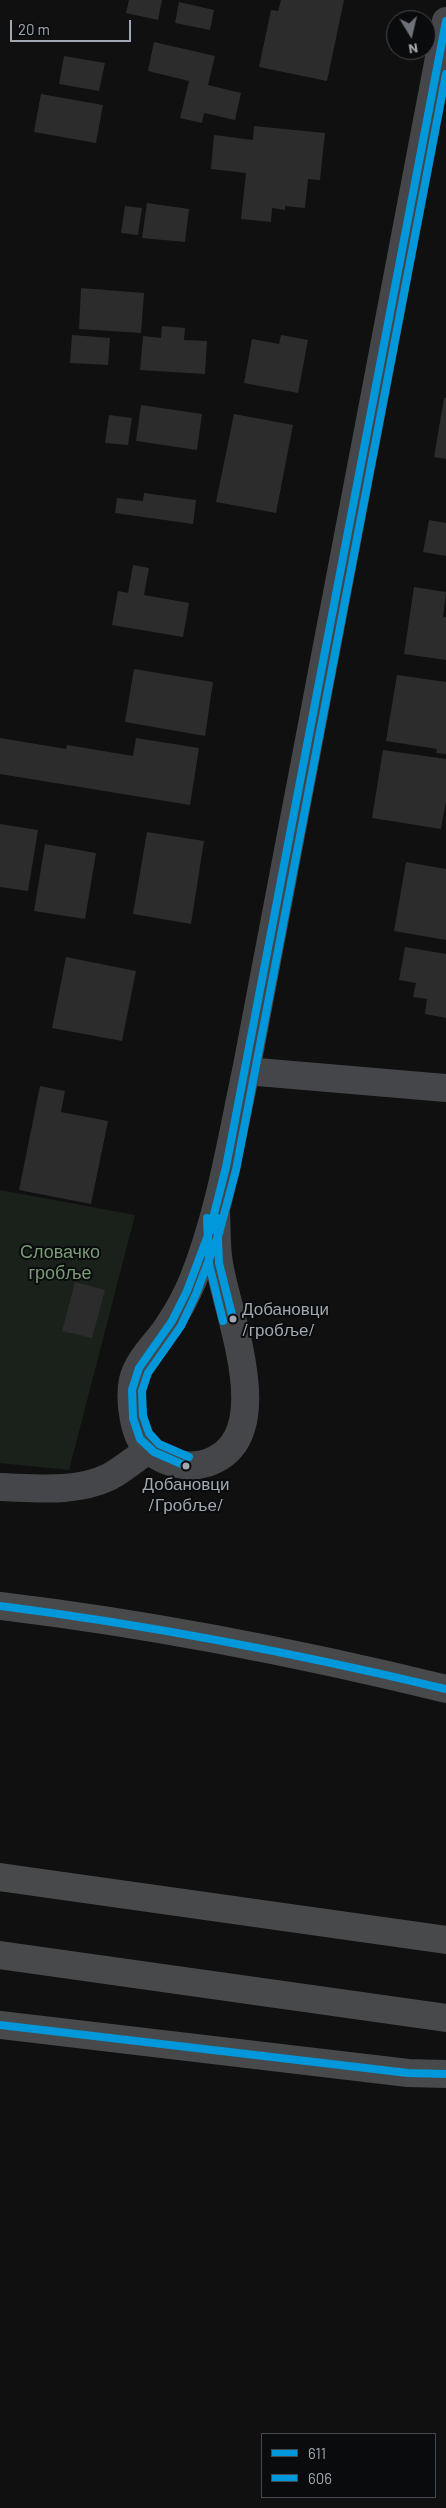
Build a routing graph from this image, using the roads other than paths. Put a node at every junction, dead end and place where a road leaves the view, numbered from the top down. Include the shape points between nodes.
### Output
1 (446, 21) edge
2 (246, 1071) junction
3 (446, 1088) edge
4 (216, 1213) junction
5 (148, 1450) junction
6 (0, 1487) edge
7 (0, 1606) edge
8 (446, 1689) edge
9 (0, 1877) edge
10 (446, 1940) edge
11 (0, 1955) edge
12 (446, 2018) edge
13 (0, 2025) edge
14 (446, 2074) edge

1 - 2 street
2 - 3 street
2 - 4 street
4 - 5 street via 192,1281 170,1324 145,1356 133,1379 132,1405 137,1432
4 - 5 street via 219,1263 244,1371 246,1402 240,1428 233,1445 219,1458 205,1464 186,1466
5 - 6 street via 108,1477 78,1485 49,1489
7 - 8 highway via 174,1632 316,1659
9 - 10 highway
11 - 12 highway
13 - 14 highway via 408,2073

